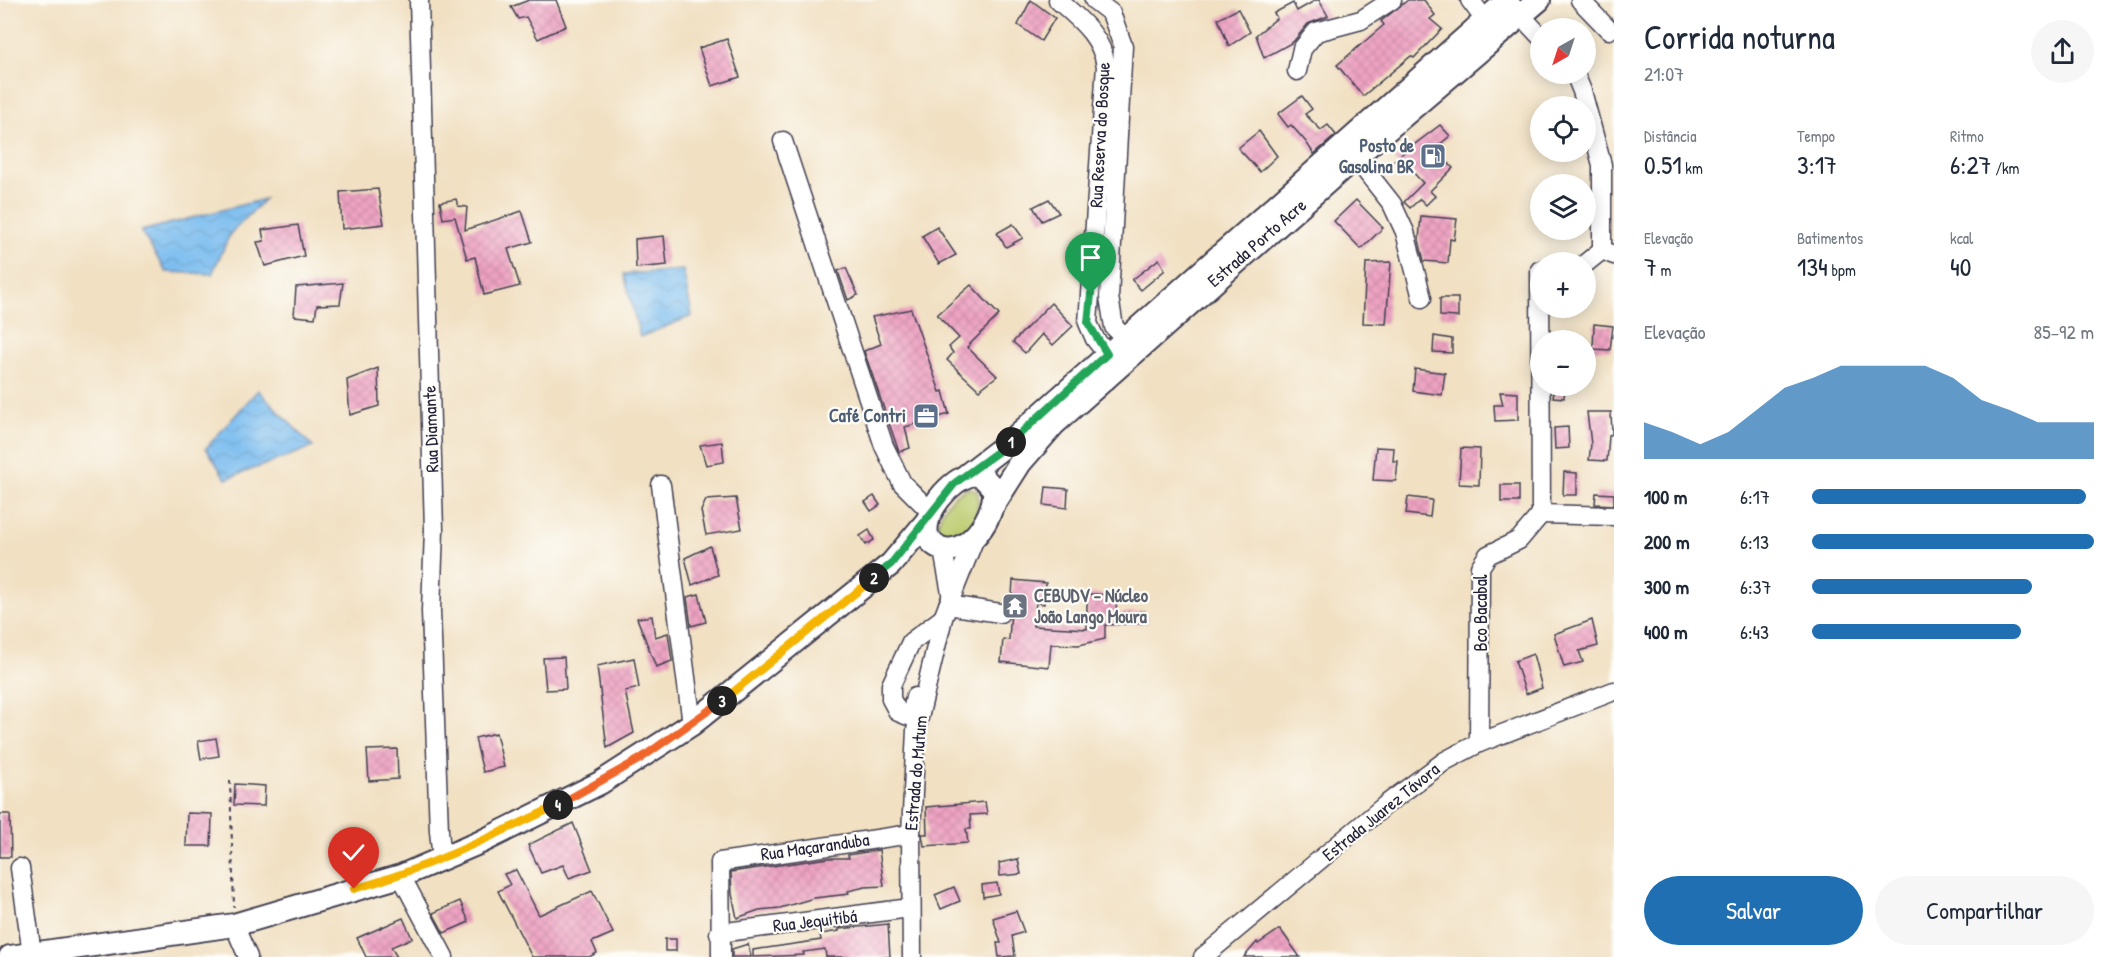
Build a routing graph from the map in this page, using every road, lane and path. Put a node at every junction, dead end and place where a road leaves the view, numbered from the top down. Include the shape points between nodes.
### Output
1 (419, 0) edge
2 (1094, 0) edge
3 (1392, 0) edge
4 (1470, 0) edge
5 (1539, 0) edge
6 (1580, 0) edge
7 (1069, 4) edge
8 (1512, 5) edge
9 (1111, 14) junction
10 (1485, 20) junction
11 (1530, 25) edge
12 (1609, 30) dead end
13 (1094, 32) junction
14 (1297, 71) dead end
15 (1579, 84) edge
16 (783, 141) dead end
17 (1355, 157) junction
18 (1608, 252) edge
19 (1422, 298) dead end
20 (1540, 318) edge
21 (1125, 338) junction
22 (1107, 354) junction
23 (967, 475) junction
24 (661, 485) dead end
25 (994, 504) junction
26 (1541, 514) junction
27 (1614, 516) edge
28 (929, 517) junction
29 (976, 534) junction
30 (940, 549) junction
31 (891, 564) junction
32 (943, 611) junction
33 (1000, 613) dead end
34 (1614, 691) edge
35 (693, 724) junction
36 (1479, 743) junction
37 (230, 780) dead end
38 (910, 834) junction
39 (442, 859) junction
40 (20, 868) dead end
41 (401, 876) junction
42 (910, 908) junction
43 (234, 925) junction
44 (719, 933) junction
45 (21, 955) edge
46 (248, 957) edge
47 (444, 957) edge
48 (721, 957) edge
49 (912, 957) edge
50 (1203, 957) edge

1 - 39 street, Rua Diamante via 434,530 432,635
2 - 9 street, Rua Reserva do Bosque
3 - 14 street via 1361,20 1316,32 1302,49
4 - 10 street
5 - 8 main road, Estrada Porto Acre
6 - 12 street
7 - 13 street, Rua Reserva do Bosque
8 - 10 main road, Estrada Porto Acre
8 - 11 street
8 - 17 main road, Estrada Porto Acre
9 - 13 street
9 - 21 street, Rua Reserva do Bosque via 1123,46 1124,64 1110,314 1114,327
10 - 21 main road, Estrada Porto Acre
13 - 22 street, Rua Reserva do Bosque via 1104,51 1106,82 1088,323
15 - 18 street via 1602,165
16 - 28 street via 884,446 902,483
17 - 19 street via 1392,204 1405,232
17 - 25 main road, Estrada Porto Acre via 1054,424 1020,463
20 - 26 street
21 - 22 main road, Estrada Porto Acre
22 - 23 main road, Estrada Porto Acre via 1011,441
23 - 25 main road via 990,482
23 - 28 main road via 955,483
24 - 35 street
25 - 29 main road
26 - 27 street
26 - 36 street, Bco Bacabal via 1519,540 1488,555 1480,567
28 - 30 main road via 928,538
28 - 31 main road
29 - 30 main road via 959,548
29 - 32 street, Estrada do Mutum
30 - 31 main road
30 - 32 street, Estrada do Mutum
31 - 35 main road
32 - 33 street
32 - 38 street, Estrada do Mutum via 916,730
34 - 36 street, Estrada Juarez Távora
35 - 39 main road via 600,783
36 - 50 street, Estrada Juarez Távora via 1446,760 1388,803
37 - 43 path
38 - 42 street, Estrada do Mutum
38 - 44 street, Rua Maçaranduba via 720,861
39 - 41 main road
40 - 45 street
41 - 43 main road
41 - 47 street
42 - 44 street, Rua Jequitibá
42 - 49 street, Estrada do Mutum
43 - 45 main road
43 - 46 street
44 - 48 street

